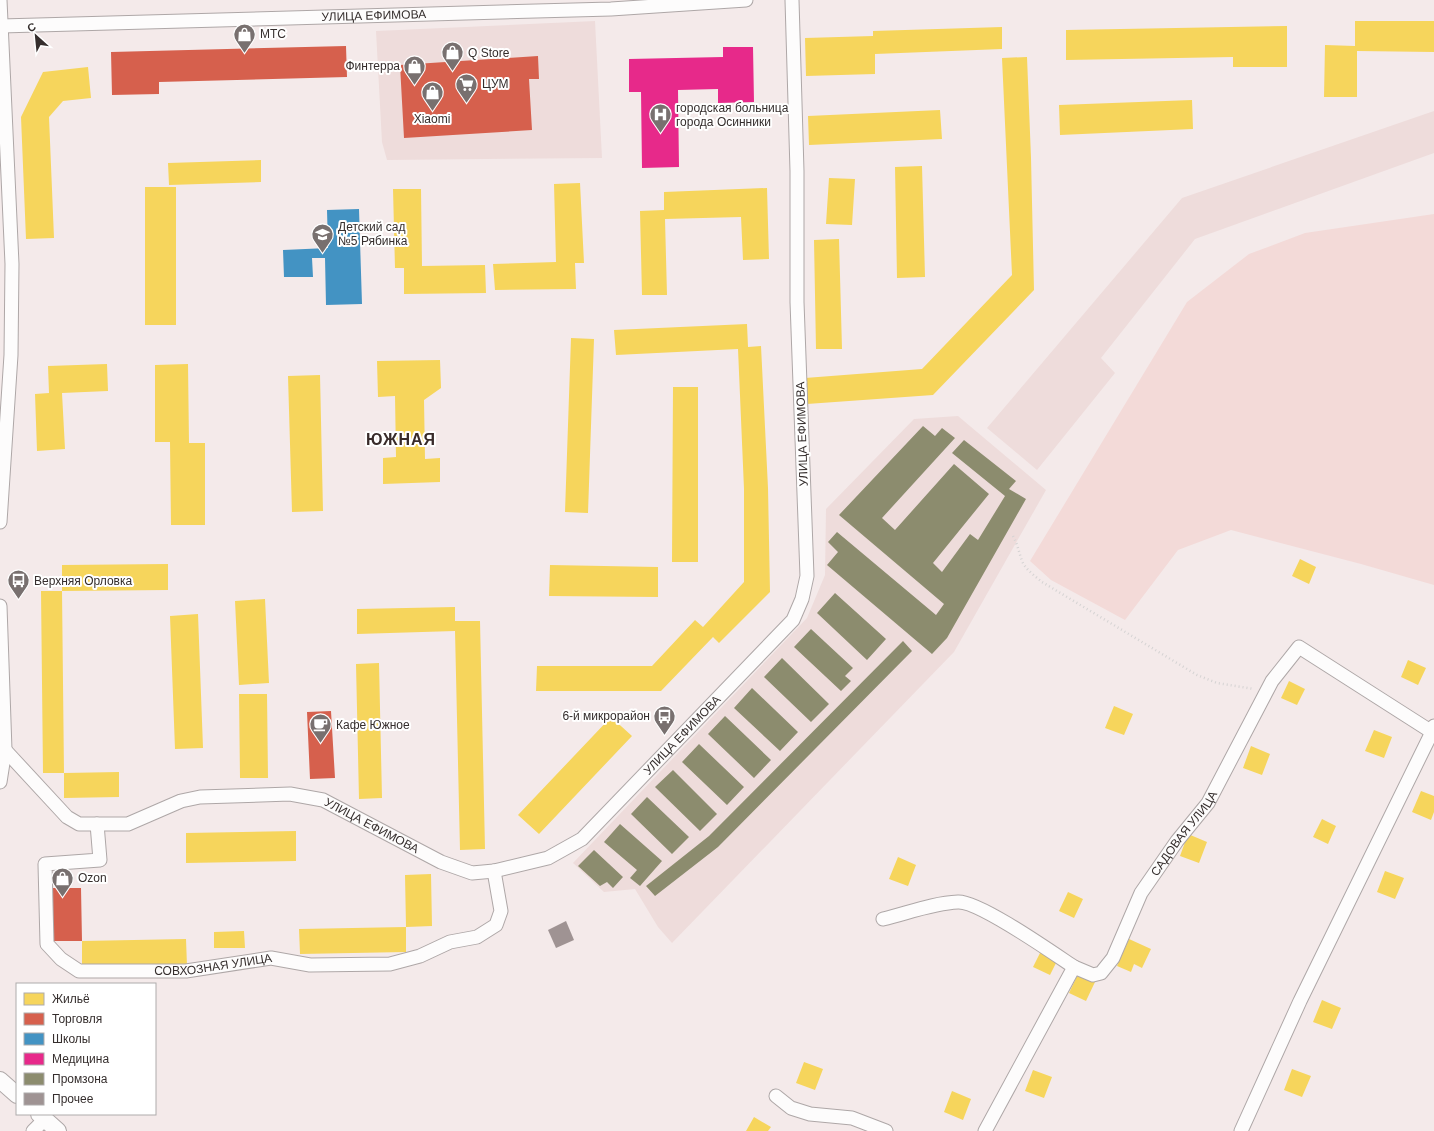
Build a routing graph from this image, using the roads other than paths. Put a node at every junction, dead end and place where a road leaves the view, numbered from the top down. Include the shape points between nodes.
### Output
1 (0, 0) edge
2 (746, 0) edge
3 (792, 0) edge
4 (541, 5) edge
5 (489, 6) edge
6 (1, 26) junction
7 (0, 522) edge
8 (0, 606) edge
9 (1433, 729) edge
10 (5, 750) junction
11 (0, 782) edge
12 (97, 824) junction
13 (494, 871) junction
14 (883, 919) dead end
15 (1074, 967) junction
16 (0, 1080) edge
17 (16, 1094) edge
18 (776, 1096) dead end
19 (42, 1116) edge
20 (33, 1131) edge
21 (58, 1131) edge
22 (886, 1131) edge
23 (985, 1131) edge
24 (1241, 1131) edge

1 - 6 street
2 - 4 street, УЛИЦА ЕФИМОВА via 611,9
3 - 13 street, УЛИЦА ЕФИМОВА via 798,302 808,576 802,599 793,620 582,839 548,858
4 - 5 street, УЛИЦА ЕФИМОВА
5 - 6 street, УЛИЦА ЕФИМОВА
6 - 7 street via 12,264 11,362
8 - 10 street
9 - 15 street, САДОВАЯ УЛИЦА via 1299,647 1272,681 1208,803 1177,841 1141,894 1113,958 1101,973 1093,975
9 - 24 street, САДОВАЯ УЛИЦА via 1303,994
10 - 11 street
10 - 12 street, УЛИЦА ЕФИМОВА via 67,817 78,824
12 - 13 street, УЛИЦА ЕФИМОВА via 128,824 182,801 200,797 290,794 323,800 441,862 472,873
12 - 13 street, СОВХОЗНАЯ УЛИЦА via 100,860 45,864 47,944 61,959 80,971 186,971 271,958 310,965 390,964 420,956 450,942 477,937 496,925 501,911
14 - 15 street, САДОВАЯ УЛИЦА via 960,901 980,908 1008,924
15 - 23 street
16 - 17 main road
18 - 22 street via 791,1108 810,1114 852,1118
19 - 20 street
19 - 21 main road

